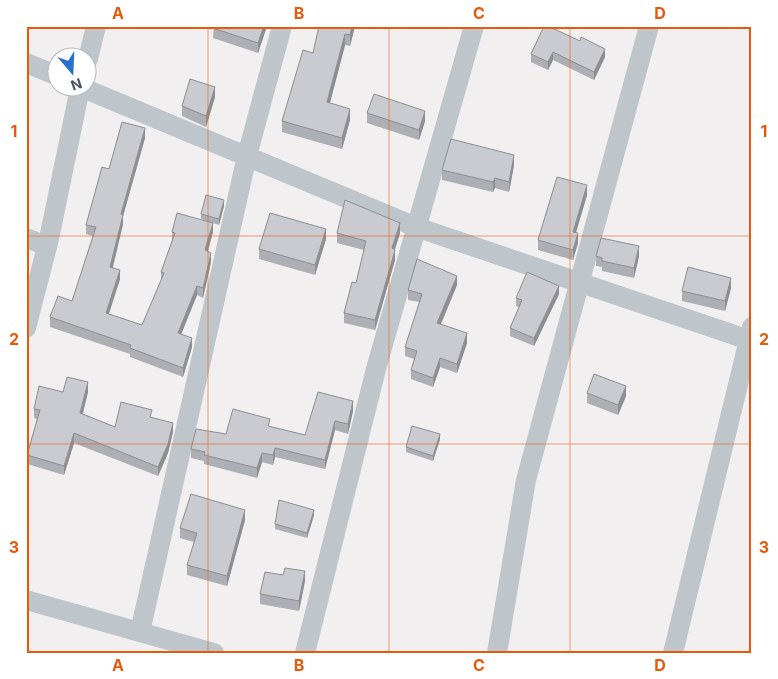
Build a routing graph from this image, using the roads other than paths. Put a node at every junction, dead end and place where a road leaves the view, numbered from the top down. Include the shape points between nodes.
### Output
1 (96, 26) edge
2 (282, 26) edge
3 (474, 26) edge
4 (649, 26) edge
5 (91, 48) edge
6 (26, 63) edge
7 (48, 72) edge
8 (98, 95) edge
9 (80, 98) edge
10 (247, 156) junction
11 (416, 228) junction
12 (26, 238) edge
13 (47, 246) junction
14 (580, 283) junction
15 (26, 328) edge
16 (751, 336) edge
17 (26, 600) edge
18 (140, 632) junction
19 (214, 653) edge
20 (306, 653) edge
21 (497, 653) edge
22 (673, 653) edge

1 - 5 street
2 - 10 street
3 - 11 street
4 - 14 street
6 - 7 street
8 - 10 street
9 - 13 street
10 - 11 street
10 - 18 street
11 - 14 street
11 - 20 street via 376,369
12 - 13 street
13 - 15 street
14 - 16 street
14 - 21 street via 526,480
16 - 22 street
17 - 18 street
18 - 19 street

